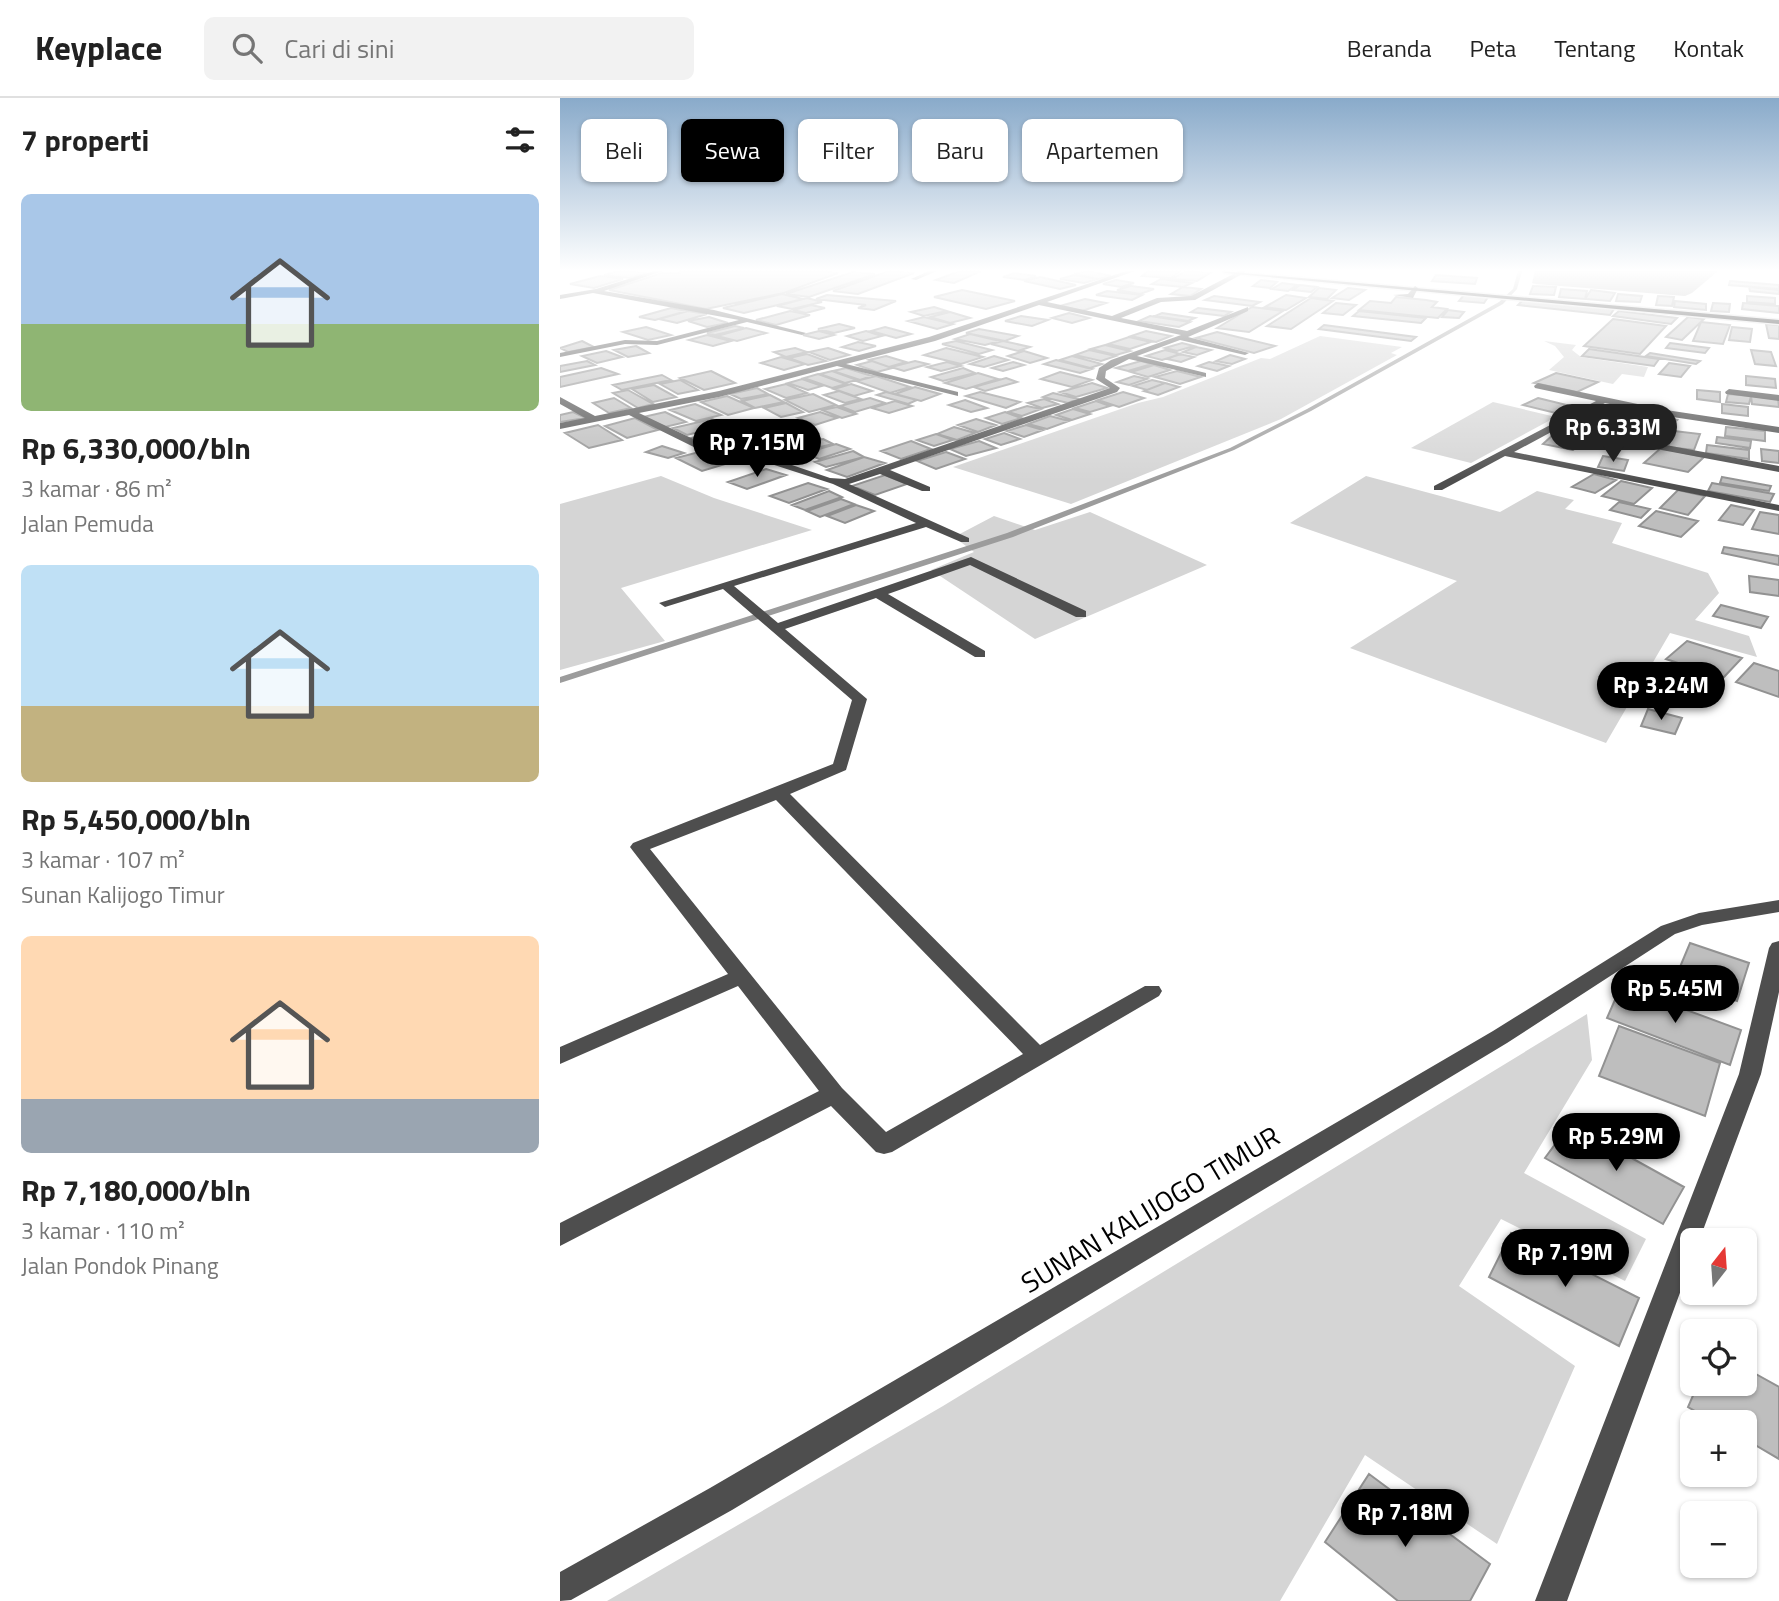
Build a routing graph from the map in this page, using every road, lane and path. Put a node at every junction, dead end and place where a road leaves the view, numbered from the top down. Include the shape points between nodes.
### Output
1 (664, 341) edge
2 (924, 341) edge
3 (1168, 341) edge
4 (1205, 341) edge
5 (1245, 353) dead end
6 (560, 355) edge
7 (1129, 356) junction
8 (838, 364) junction
9 (1203, 375) dead end
10 (1538, 386) dead end
11 (1729, 392) dead end
12 (955, 394) dead end
13 (1779, 398) edge
14 (560, 400) edge
15 (1604, 400) junction
16 (630, 412) junction
17 (593, 419) junction
18 (560, 426) edge
19 (1554, 427) junction
20 (1779, 430) edge
21 (1504, 453) junction
22 (1779, 469) edge
23 (883, 471) junction
24 (836, 482) junction
25 (1438, 488) dead end
26 (926, 489) dead end
27 (1779, 508) edge
28 (927, 523) junction
29 (965, 540) dead end
30 (725, 584) junction
31 (879, 594) junction
32 (665, 603) dead end
33 (1081, 614) dead end
34 (773, 625) junction
35 (979, 654) dead end
36 (779, 793) junction
37 (1779, 906) edge
38 (1779, 948) edge
39 (739, 977) junction
40 (1152, 991) dead end
41 (560, 1056) edge
42 (1038, 1056) junction
43 (834, 1094) junction
44 (560, 1235) edge
45 (560, 1589) edge
46 (1550, 1601) edge

1 - 6 street via 625,342
2 - 8 street
3 - 7 street
4 - 5 street
7 - 9 street
7 - 23 street via 1102,370 1100,379 1114,390
8 - 12 street
8 - 16 street
10 - 15 street
11 - 13 street
14 - 17 street
15 - 19 street
15 - 20 street
16 - 17 street
16 - 24 street via 710,451 754,455
17 - 18 street
19 - 21 street
19 - 22 street
21 - 25 street
21 - 27 street
23 - 24 street
23 - 26 street
24 - 28 street
28 - 29 street
28 - 30 street
30 - 32 street
30 - 34 street
31 - 33 street via 971,561
31 - 34 street
31 - 35 street
34 - 36 street via 860,699 840,767
36 - 39 street via 639,847
36 - 42 street
37 - 45 street, SUNAN KALIJOGO TIMUR via 1699,919 1668,930 1488,1044 721,1499
38 - 46 street via 1750,1073
39 - 41 street
39 - 43 street
40 - 42 street
42 - 43 street via 884,1145
43 - 44 street

